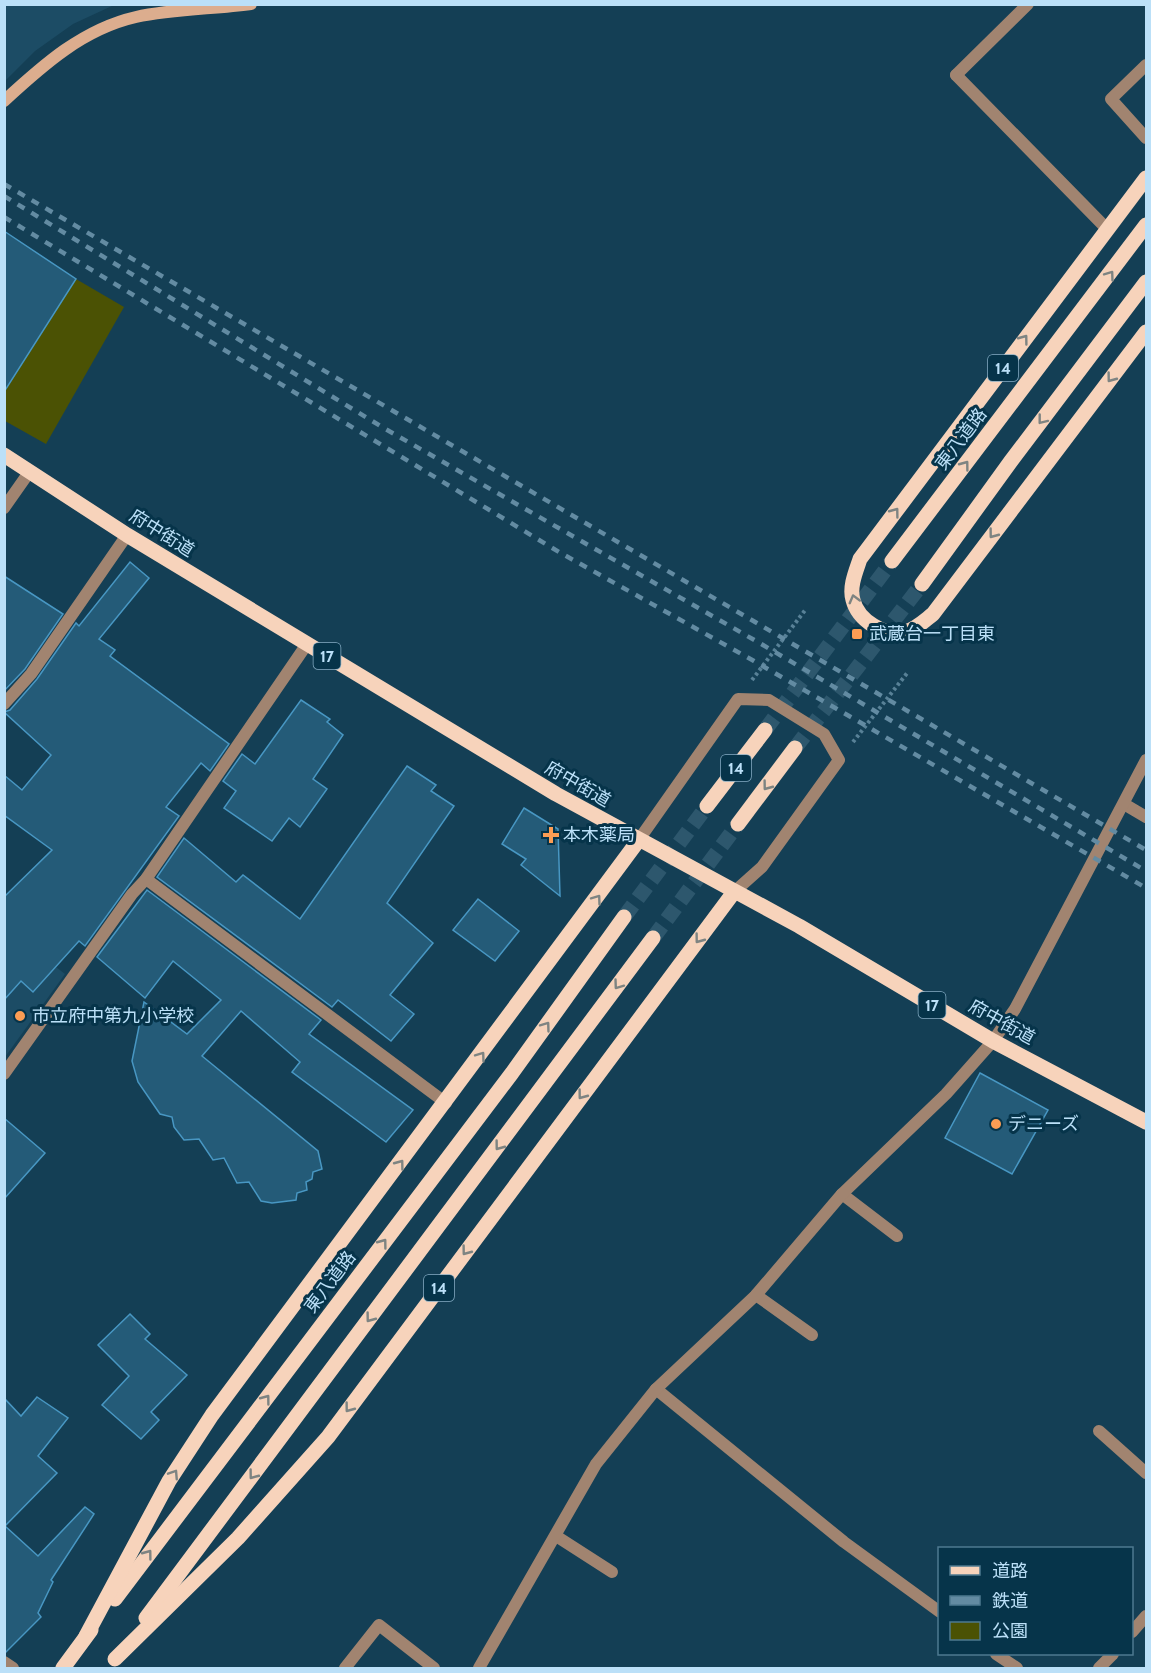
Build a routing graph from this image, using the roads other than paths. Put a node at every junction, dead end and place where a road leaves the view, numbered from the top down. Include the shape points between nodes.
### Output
1 (251, 4) edge
2 (1029, 4) edge
3 (1146, 65) edge
4 (4, 101) edge
5 (1146, 138) edge
6 (1146, 178) edge
7 (1146, 225) edge
8 (1107, 229) junction
9 (1146, 282) edge
10 (1146, 332) edge
11 (4, 455) edge
12 (30, 471) junction
13 (4, 508) edge
14 (127, 535) junction
15 (892, 561) tunnel mouth
16 (922, 584) tunnel mouth
17 (307, 644) junction
18 (4, 704) edge
19 (765, 730) tunnel mouth
20 (795, 748) tunnel mouth
21 (1146, 760) edge
22 (1124, 804) junction
23 (707, 806) tunnel mouth
24 (1146, 818) edge
25 (738, 824) tunnel mouth
26 (638, 840) junction
27 (146, 879) junction
28 (734, 892) junction
29 (624, 917) tunnel mouth
30 (652, 938) tunnel mouth
31 (993, 1041) junction
32 (4, 1074) edge
33 (446, 1103) junction
34 (1146, 1122) edge
35 (842, 1194) junction
36 (897, 1236) dead end
37 (756, 1295) junction
38 (812, 1335) dead end
39 (656, 1389) junction
40 (1099, 1431) dead end
41 (1146, 1473) edge
42 (556, 1536) junction
43 (612, 1572) dead end
44 (938, 1611) edge
45 (1146, 1616) edge
46 (1133, 1630) edge
47 (86, 1636) junction
48 (999, 1655) edge
49 (1111, 1655) edge
50 (4, 1662) edge
51 (112, 1664) edge
52 (13, 1668) edge
53 (63, 1668) edge
54 (345, 1668) edge
55 (434, 1668) edge
56 (479, 1668) edge
57 (1017, 1668) edge
58 (1100, 1668) edge

1 - 4 street via 136,17 106,28 56,56
2 - 8 street via 956,75
3 - 5 street via 1111,99
6 - 8 main road, 14
15 -> 7 main road, 東八道路 / 14
10 -> 8 main road, 14 via 933,614 918,626 896,633 882,630 860,615 852,600 860,559
9 -> 16 main road
11 - 12 main road, 府中街道 / 17
12 - 13 street
12 - 14 main road, 府中街道 / 17
14 - 17 main road, 府中街道 / 17
14 - 18 street via 31,674
17 - 26 main road, 府中街道 / 17
17 - 27 street
19 - 23 main road, 14
20 -> 25 main road, 14
21 - 22 street
22 - 24 street
22 - 31 street via 1015,1009
26 - 28 main road, 府中街道 / 17
26 - 28 street via 738,699 769,700 824,734 839,760 762,867
33 -> 26 main road
27 - 32 street
27 - 33 street
28 - 31 main road, 府中街道 / 17
28 -> 51 main road, 14 via 328,1437 238,1538
47 -> 29 main road, 東八道路 via 512,1073
30 -> 51 main road, 14
31 - 34 main road, 府中街道 / 17
31 - 35 street via 946,1094
47 -> 33 main road via 169,1481 212,1415
35 - 36 street
35 - 37 street
37 - 38 street
37 - 39 street
39 - 42 street via 596,1464
39 - 44 street via 844,1542
40 - 41 street
42 - 43 street
42 - 56 street
45 - 46 street
47 - 53 main road, 東八道路
48 - 57 street
49 - 58 street
50 - 52 street
54 - 55 street via 379,1625

